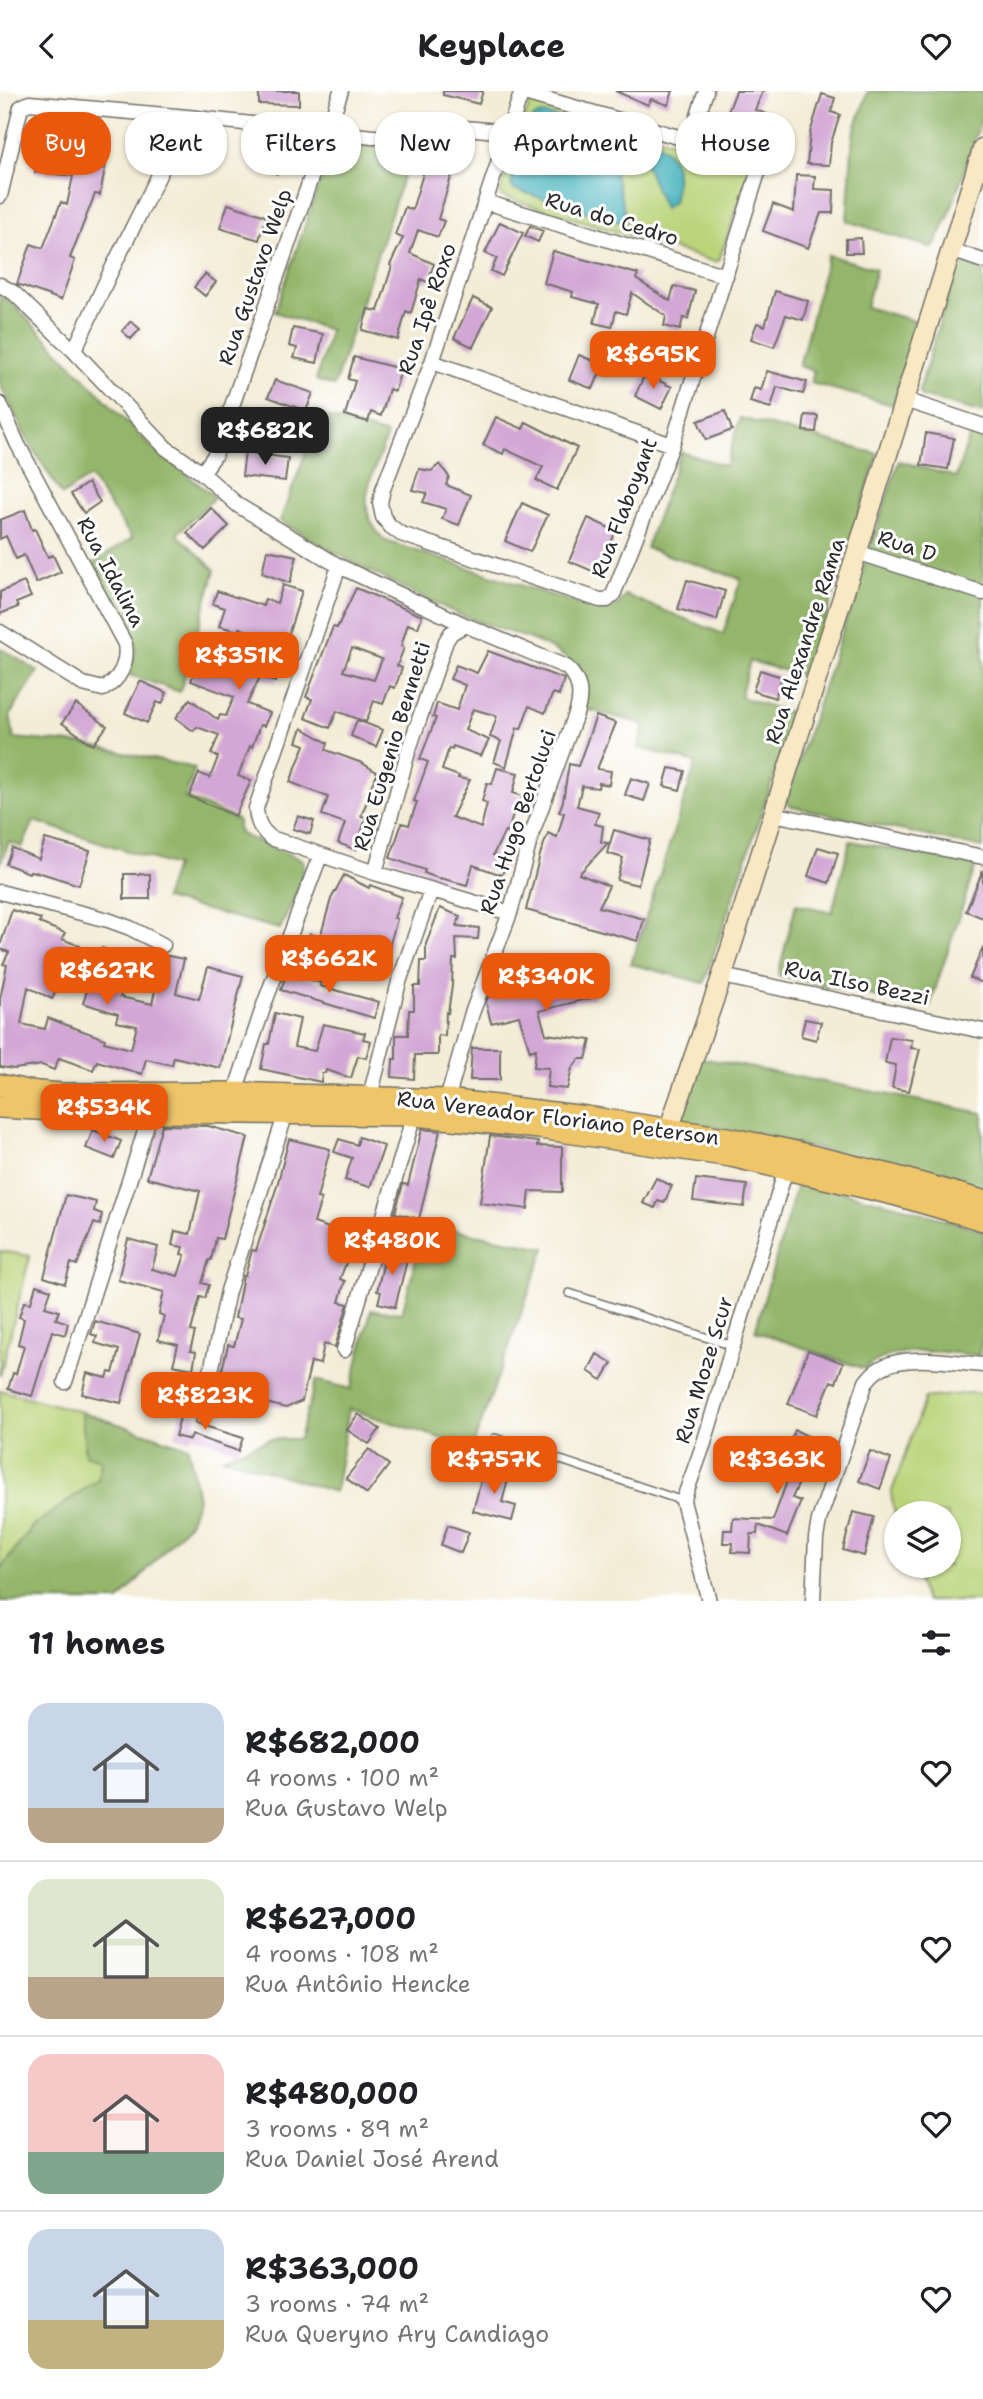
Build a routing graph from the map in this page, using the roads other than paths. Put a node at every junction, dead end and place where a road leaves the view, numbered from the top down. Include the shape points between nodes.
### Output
1 (341, 91) edge
2 (706, 91) edge
3 (522, 92) edge
4 (131, 112) edge
5 (334, 112) edge
6 (515, 112) edge
7 (699, 112) edge
8 (489, 130) edge
9 (361, 136) edge
10 (676, 136) edge
11 (983, 148) edge
12 (159, 175) edge
13 (313, 175) edge
14 (495, 175) edge
15 (759, 175) edge
16 (0, 196) edge
17 (486, 202) junction
18 (951, 250) junction
19 (983, 261) edge
20 (726, 276) junction
21 (0, 285) edge
22 (74, 351) junction
23 (432, 362) junction
24 (905, 400) junction
25 (0, 404) edge
26 (983, 426) edge
27 (672, 445) junction
28 (202, 473) junction
29 (857, 552) junction
30 (339, 566) junction
31 (983, 593) edge
32 (613, 596) joint
33 (465, 625) junction
34 (0, 632) edge
35 (773, 814) junction
36 (320, 856) junction
37 (983, 857) edge
38 (375, 873) junction
39 (431, 890) junction
40 (0, 892) edge
41 (510, 913) junction
42 (163, 945) dead end
43 (722, 976) junction
44 (983, 1031) edge
45 (0, 1085) edge
46 (370, 1096) junction
47 (447, 1100) junction
48 (232, 1103) junction
49 (0, 1107) edge
50 (151, 1112) junction
51 (286, 1113) junction
52 (414, 1115) junction
53 (666, 1137) junction
54 (789, 1160) junction
55 (983, 1201) edge
56 (983, 1220) edge
57 (569, 1293) dead end
58 (734, 1346) junction
59 (344, 1350) dead end
60 (983, 1365) edge
61 (65, 1383) dead end
62 (205, 1399) dead end
63 (495, 1438) dead end
64 (683, 1501) junction
65 (709, 1601) edge
66 (813, 1601) edge

1 - 5 street, Rua Gustavo Welp
2 - 7 street
3 - 6 street, Rua Ipê Roxo
3 - 10 street
4 - 16 street via 29,103 21,107
8 - 9 street via 442,126 414,137
11 - 18 street, Rua Alexandre Rama
12 - 22 street
13 - 28 street, Rua Gustavo Welp via 215,455
14 - 17 street, Rua Ipê Roxo
15 - 20 street, Rua Flaboyant
17 - 20 street, Rua do Cedro
17 - 23 street, Rua Ipê Roxo
18 - 19 street
18 - 24 street, Rua Alexandre Rama
20 - 27 street, Rua Flaboyant
21 - 22 street
22 - 28 street via 166,447
23 - 27 street
23 - 32 street, Rua Ipê Roxo via 389,470 380,503 383,517 401,534 600,600
24 - 26 street
24 - 29 street, Rua Alexandre Rama
25 - 34 street, Rua Idalina via 125,644 127,657 115,683 103,689 83,684
27 - 32 street, Rua Flaboyant
28 - 30 street via 239,506
29 - 31 street, Rua D
29 - 35 street, Rua Alexandre Rama
30 - 33 street
30 - 36 street via 256,808 257,821 271,838
33 - 38 street, Rua Eugenio Bennetti via 451,633 408,752
33 - 41 street, Rua Hugo Bertoluci via 566,667 576,675 579,687 579,706 532,833
35 - 37 street
35 - 43 street, Rua Alexandre Rama
36 - 38 street
36 - 48 street
38 - 39 street
39 - 41 street
39 - 46 street via 399,982
40 - 42 street via 130,928
41 - 47 street, Rua Hugo Bertoluci via 472,1013
43 - 44 street, Rua Ilso Bezzi
43 - 53 street, Rua Alexandre Rama
45 - 48 main road, Rua Vereador Floriano Peterson via 61,1094
46 - 47 main road, Rua Vereador Floriano Peterson
46 - 48 main road, Rua Vereador Floriano Peterson
47 - 53 main road, Rua Vereador Floriano Peterson
48 - 50 main road, Rua Vereador Floriano Peterson
48 - 51 main road, Rua Vereador Floriano Peterson
49 - 50 main road, Rua Vereador Floriano Peterson
50 - 61 street
51 - 52 main road, Rua Vereador Floriano Peterson
51 - 62 street via 228,1291
52 - 53 main road, Rua Vereador Floriano Peterson
52 - 59 street
53 - 54 main road, Rua Vereador Floriano Peterson via 731,1156
54 - 55 main road, Rua Vereador Floriano Peterson via 916,1181
54 - 56 main road, Rua Vereador Floriano Peterson
54 - 58 street, Rua Moze Scur
57 - 58 lane
58 - 64 street, Rua Moze Scur
60 - 66 street via 897,1362 879,1369 866,1382 819,1520
63 - 64 lane
64 - 65 street

